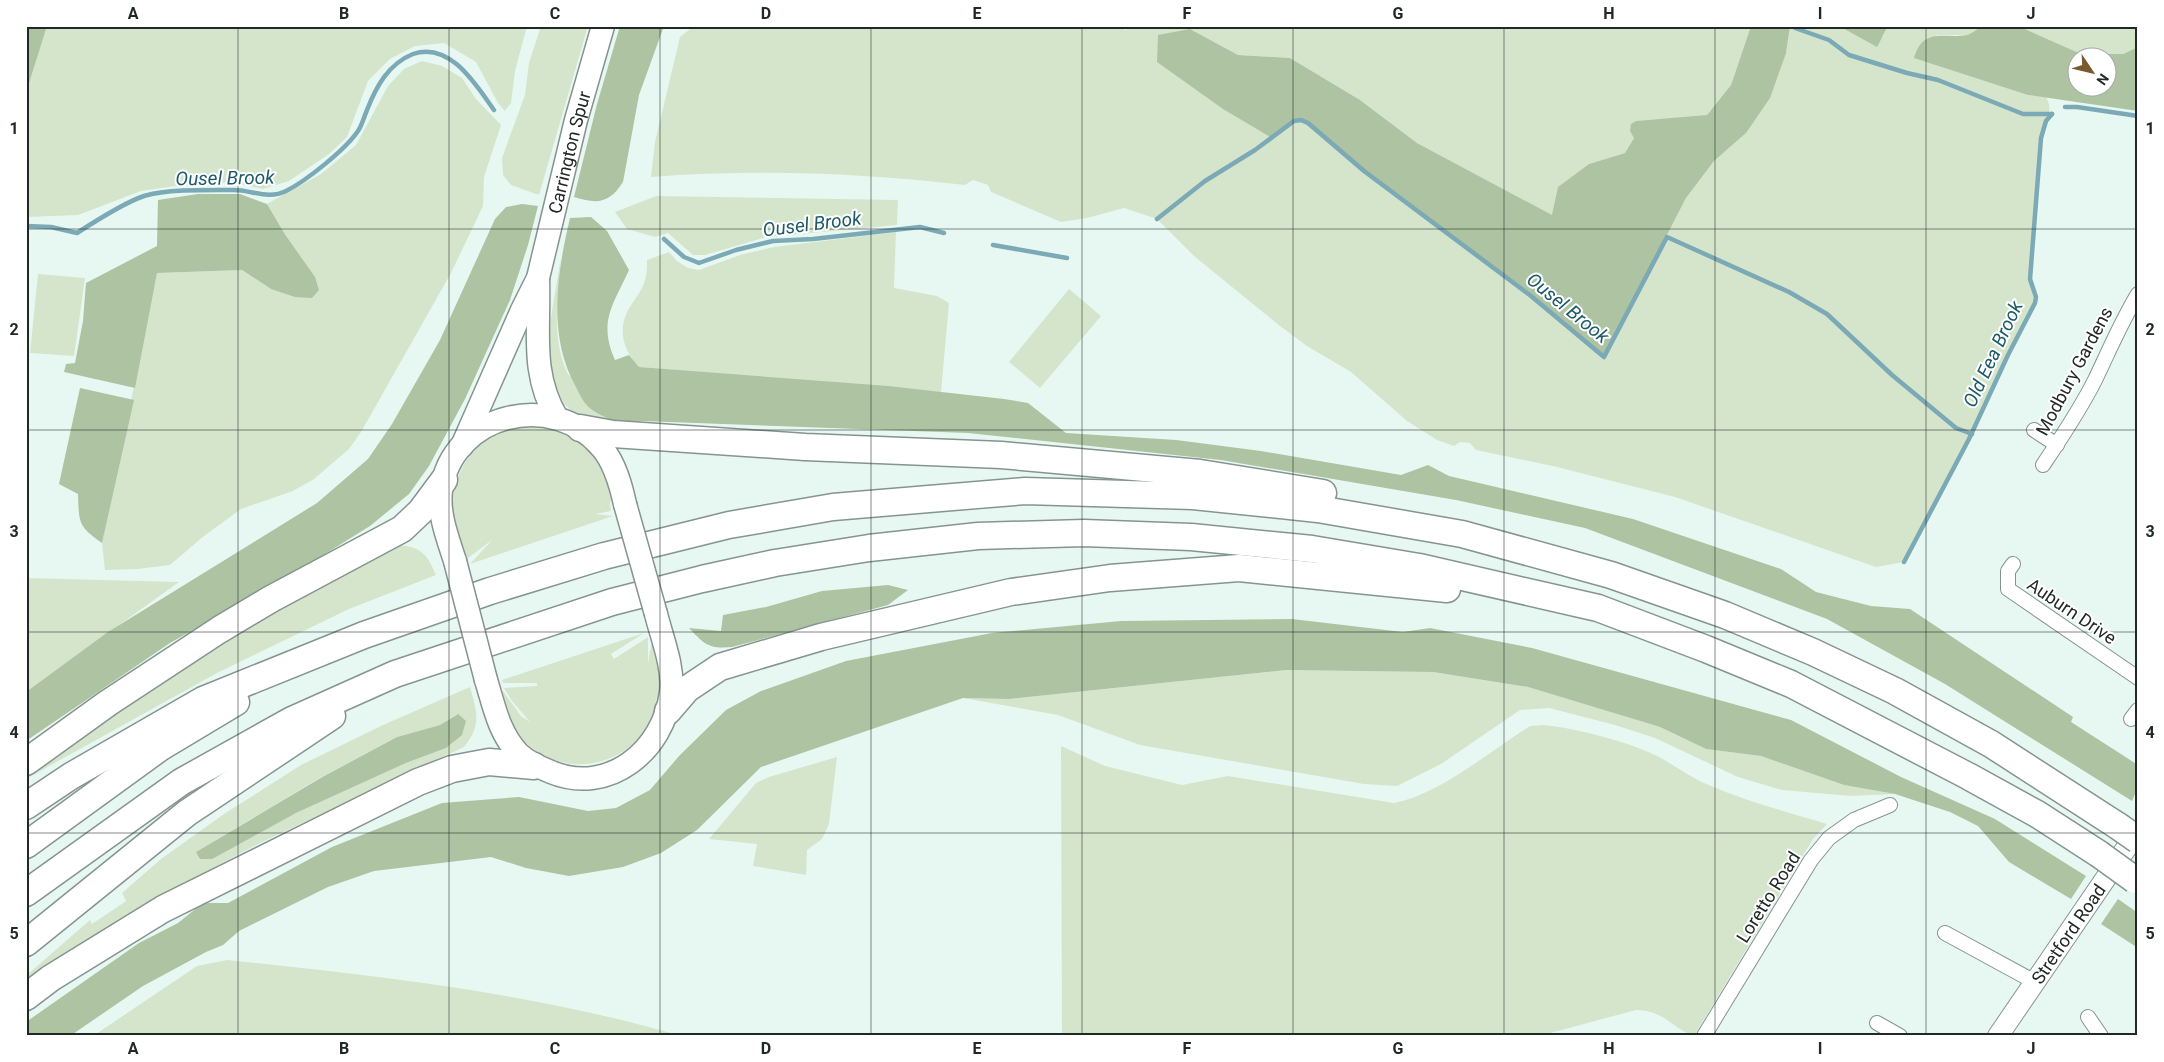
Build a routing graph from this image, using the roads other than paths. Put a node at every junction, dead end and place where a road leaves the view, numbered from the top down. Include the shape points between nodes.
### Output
1 (603, 26) edge
2 (538, 278) junction
3 (2138, 294) edge
4 (568, 423) junction
5 (2034, 430) dead end
6 (2057, 445) junction
7 (462, 446) junction
8 (2043, 465) dead end
9 (444, 480) junction
10 (1462, 534) junction
11 (2013, 564) dead end
12 (364, 636) junction
13 (1706, 649) junction
14 (394, 674) junction
15 (2138, 678) edge
16 (668, 711) junction
17 (26, 762) edge
18 (534, 766) junction
19 (26, 806) edge
20 (1890, 806) dead end
21 (2131, 833) edge
22 (26, 845) edge
23 (2136, 881) edge
24 (26, 893) edge
25 (1945, 933) dead end
26 (26, 943) edge
27 (2035, 982) junction
28 (26, 997) edge
29 (2088, 1017) dead end
30 (1877, 1023) dead end
31 (1704, 1036) edge
32 (1900, 1036) edge
33 (1998, 1036) edge
34 (2101, 1036) edge

1 - 2 main road, Carrington Spur via 576,120
2 - 4 main road, Carrington Spur via 536,345 544,394
2 - 7 main road, Carrington Spur
3 - 6 street, Modbury Gardens via 2122,319 2094,382
4 - 7 main road via 538,414 519,414 477,432
4 - 10 highway via 613,434 805,447 1001,455 1200,473 1390,504
4 - 16 main road, bridge via 604,450 619,481 670,671 672,690
5 - 6 street
6 - 8 street, Modbury Gardens
7 - 9 main road
9 - 17 highway via 421,512 402,529 211,635
9 - 18 main road, bridge via 442,512 486,680 502,730 518,753
10 - 12 highway via 1318,509 1192,496 1025,491 900,500 833,507 729,525 604,556 490,591
10 - 21 highway via 1611,575 1724,615 1813,652 1895,691 1991,744
11 - 15 street, Auburn Drive via 2008,571 2008,589
12 - 19 highway via 203,700 71,776
12 - 22 highway via 268,682 160,747
13 - 14 highway via 1598,608 1419,568 1312,549 1191,537 978,536 869,548 702,579 612,602
13 - 16 highway via 1576,614 1445,589 1240,568 1110,578 1011,592 820,637 720,667 686,690
13 - 23 highway, bridge via 1791,684 1871,724 2037,814
14 - 24 highway via 292,720 181,782
14 - 26 highway via 187,814
16 - 18 main road via 654,740 630,764 618,770 592,778 574,778
18 - 28 highway via 490,762 418,782 163,909
20 - 31 street, Loretto Road via 1854,820 1829,838 1811,860
21 - 27 main road, Stretford Road
25 - 27 street
27 - 33 main road, Stretford Road
29 - 34 street
30 - 32 street

